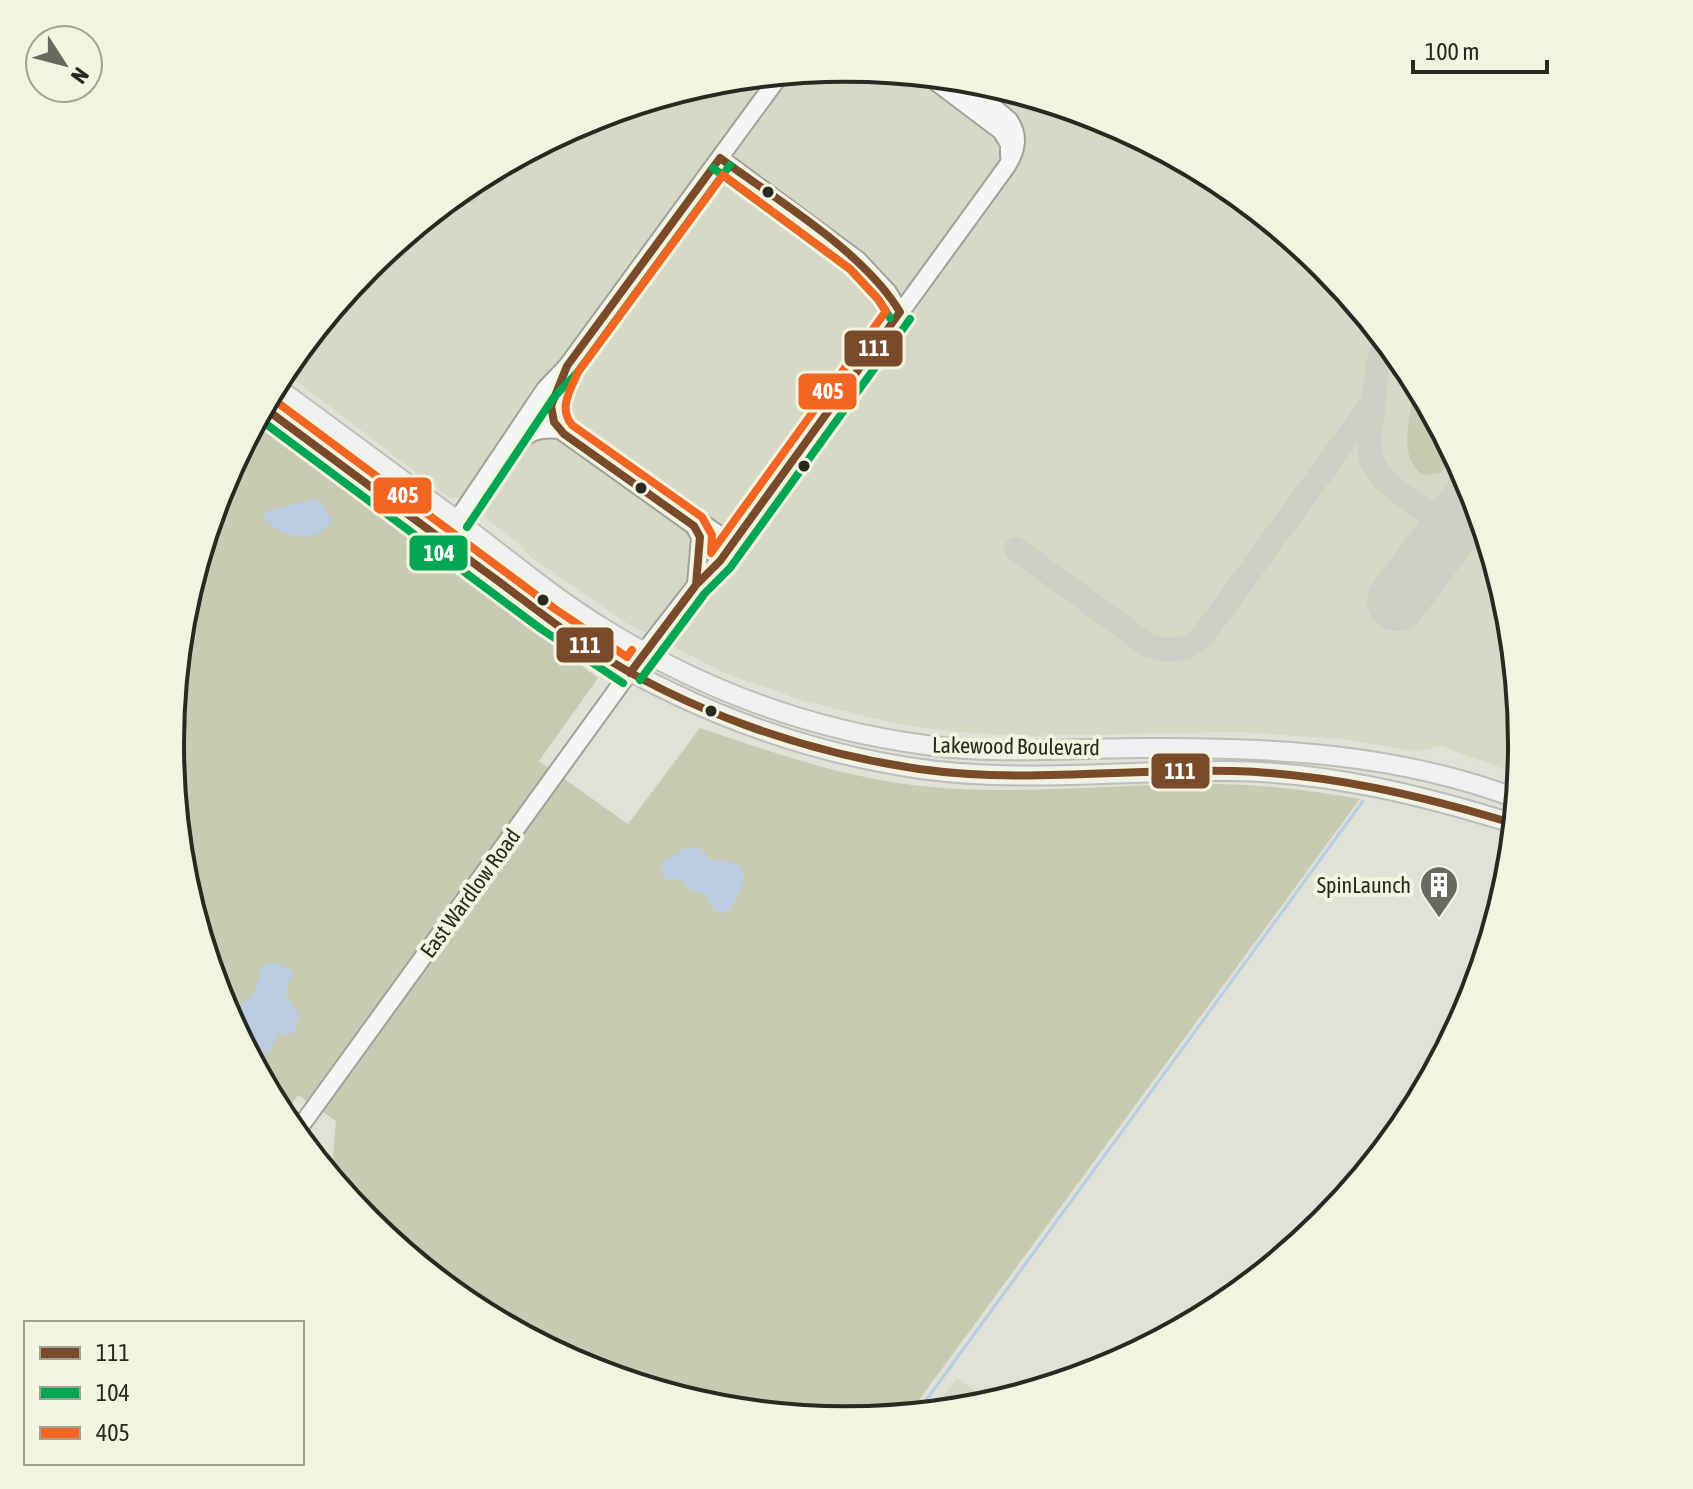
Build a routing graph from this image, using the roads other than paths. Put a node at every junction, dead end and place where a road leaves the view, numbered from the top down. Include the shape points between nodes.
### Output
1 (772, 87) edge
2 (947, 90) edge
3 (980, 96) edge
4 (720, 158) junction
5 (1007, 166) junction
6 (900, 312) junction
7 (567, 366) junction
8 (285, 393) edge
9 (272, 414) edge
10 (560, 430) junction
11 (498, 462) junction
12 (665, 505) junction
13 (457, 520) junction
14 (733, 544) junction
15 (696, 585) junction
16 (644, 652) junction
17 (630, 673) junction
18 (1390, 763) junction
19 (1384, 787) junction
20 (1507, 795) edge
21 (1504, 821) edge
22 (303, 1123) edge

1 - 4 street
2 - 5 street via 1001,131 1009,144
3 - 5 street via 1014,127 1016,148
4 - 6 street via 858,260
4 - 7 street
5 - 6 street, East Wardlow Road
6 - 14 street, East Wardlow Road
7 - 10 street via 551,406
7 - 11 street via 545,389
8 - 13 main road, Lakewood Boulevard
9 - 17 main road, Lakewood Boulevard via 548,619
10 - 11 street via 535,430 523,436
10 - 12 street
11 - 13 street
12 - 14 street via 685,511
12 - 15 street via 694,526 700,537
13 - 16 main road, Lakewood Boulevard via 571,607
14 - 15 street, East Wardlow Road
15 - 16 street, East Wardlow Road
16 - 17 street, East Wardlow Road
16 - 18 main road, Lakewood Boulevard via 723,691 788,715 926,745 1031,751 1287,750
17 - 19 main road, Lakewood Boulevard via 781,738 923,769 1030,775 1231,771
17 - 22 street, East Wardlow Road
18 - 19 main road
18 - 20 main road, Lakewood Boulevard
19 - 21 main road, Lakewood Boulevard

